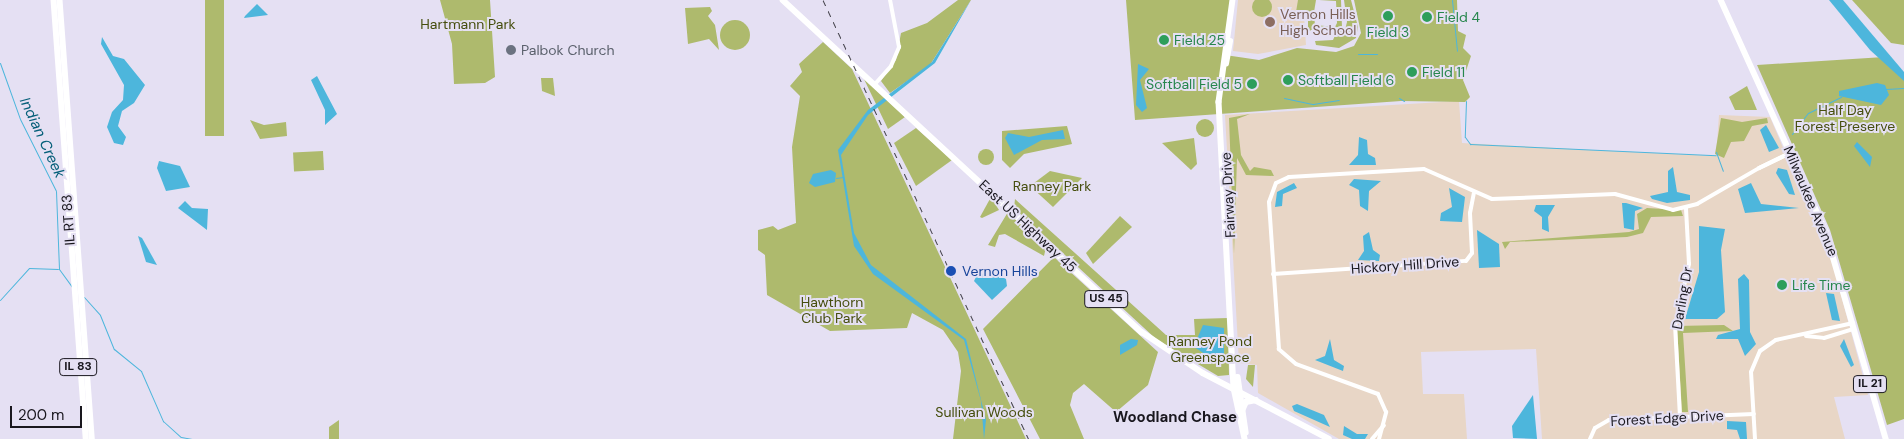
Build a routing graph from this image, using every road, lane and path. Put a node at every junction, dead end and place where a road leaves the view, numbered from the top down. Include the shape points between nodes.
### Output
1 (54, 0) edge
2 (60, 0) edge
3 (783, 0) edge
4 (890, 0) edge
5 (1234, 0) edge
6 (1721, 0) edge
7 (876, 84) junction
8 (1789, 154) junction
9 (1474, 193) junction
10 (1686, 208) junction
11 (1273, 274) junction
12 (1853, 326) junction
13 (1806, 336) junction
14 (1234, 370) junction
15 (1216, 380) junction
16 (1237, 389) junction
17 (1258, 400) junction
18 (1754, 414) junction
19 (1680, 417) junction
20 (1242, 418) junction
21 (1385, 423) junction
22 (86, 439) edge
23 (92, 439) edge
24 (1246, 439) edge
25 (1329, 439) edge
26 (1372, 439) edge
27 (1379, 439) edge
28 (1590, 439) edge
29 (1755, 439) edge
30 (1886, 439) edge

1 - 22 main road, IL RT 83 / IL 83
2 - 23 main road, IL RT 83 / IL 83
3 - 7 main road, US 45
4 - 7 street via 899,47 891,66
5 - 14 main road, Fairway Drive via 1219,102
5 - 16 main road, Fairway Drive via 1222,95
6 - 8 main road, Milwaukee Avenue / IL 21
7 - 15 main road, East US Highway 45 / US 45 via 1142,332
8 - 10 street
8 - 12 main road, Milwaukee Avenue / IL 21 via 1826,232
9 - 10 street via 1509,201 1615,194 1661,209
9 - 11 street, Hickory Hill Drive via 1470,213 1472,253 1466,261
9 - 11 street via 1430,169 1284,178 1269,197
10 - 19 street, Darling Dr via 1689,264 1675,326
11 - 21 street via 1278,342 1283,356 1372,389 1385,405
12 - 13 street
12 - 13 street via 1824,338
12 - 30 main road, Milwaukee Avenue / IL 21
13 - 18 street via 1773,341 1756,355 1752,368
14 - 15 main road via 1228,378
14 - 16 main road, Fairway Drive
15 - 16 main road, East US Highway 45 / US 45
16 - 17 main road, East US Highway 45 / US 45
16 - 20 main road
16 - 24 main road
17 - 20 main road via 1246,402
17 - 25 main road, East US Highway 45 / US 45
18 - 19 street, Forest Edge Drive
18 - 29 street
19 - 28 street, Forest Edge Drive via 1609,420 1595,428
20 - 24 main road
21 - 26 street
21 - 27 street

